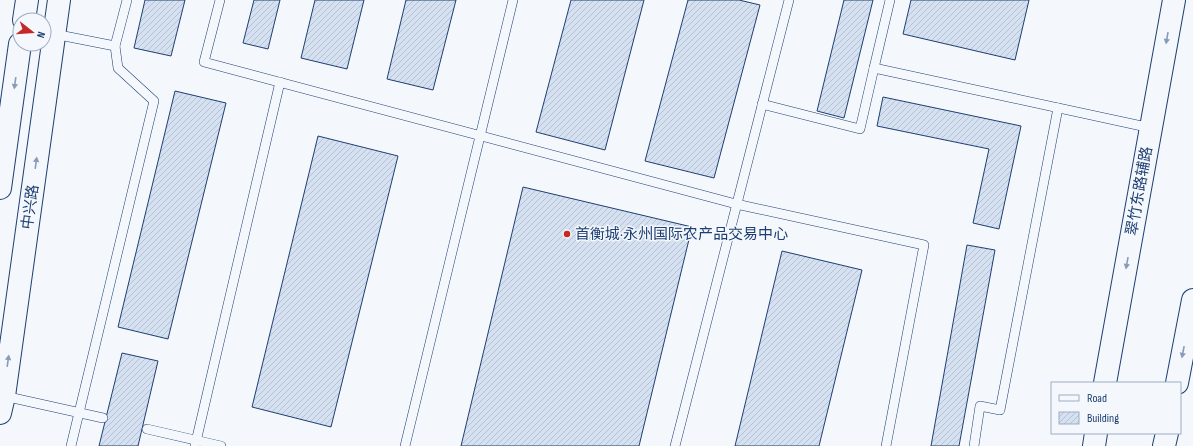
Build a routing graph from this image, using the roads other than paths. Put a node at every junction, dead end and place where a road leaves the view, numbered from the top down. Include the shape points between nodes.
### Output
1 (27, 0) edge
2 (59, 0) edge
3 (127, 0) edge
4 (220, 0) edge
5 (513, 0) edge
6 (789, 0) edge
7 (890, 0) edge
8 (1174, 0) edge
9 (25, 12) edge
10 (54, 34) junction
11 (115, 46) junction
12 (19, 52) edge
13 (874, 68) junction
14 (280, 82) junction
15 (762, 104) junction
16 (1058, 108) junction
17 (1151, 128) junction
18 (480, 136) junction
19 (0, 188) edge
20 (736, 204) junction
21 (1193, 300) edge
22 (1105, 382) edge
23 (1177, 382) edge
24 (2, 404) edge
25 (79, 413) junction
26 (103, 418) dead end
27 (147, 429) dead end
28 (1096, 434) edge
29 (1167, 434) edge
30 (195, 443) edge
31 (71, 446) edge
32 (221, 446) edge
33 (405, 446) edge
34 (675, 446) edge
35 (886, 446) edge
36 (974, 446) edge
37 (1094, 446) edge
38 (1164, 446) edge

1 - 9 street
2 - 10 street, 中兴路
3 - 11 lane
4 - 14 lane via 204,62
5 - 18 lane
6 - 15 lane
7 - 13 lane
8 -> 17 street, 翠竹东路辅路
10 - 11 lane
24 -> 10 street, 中兴路
11 - 25 lane via 118,68 154,101
12 -> 19 street
13 - 15 lane via 860,129
13 - 16 lane
14 - 18 lane
14 - 30 lane
15 - 20 lane
16 - 17 lane
16 - 36 lane via 1000,410 980,406
17 -> 22 street, 翠竹东路辅路
18 - 20 lane
18 - 33 lane
20 - 34 lane
20 - 35 lane via 924,245
21 -> 23 street
24 - 25 lane
25 - 26 lane
25 - 31 lane
27 - 30 lane
28 - 37 street
29 - 38 street
30 - 32 lane

